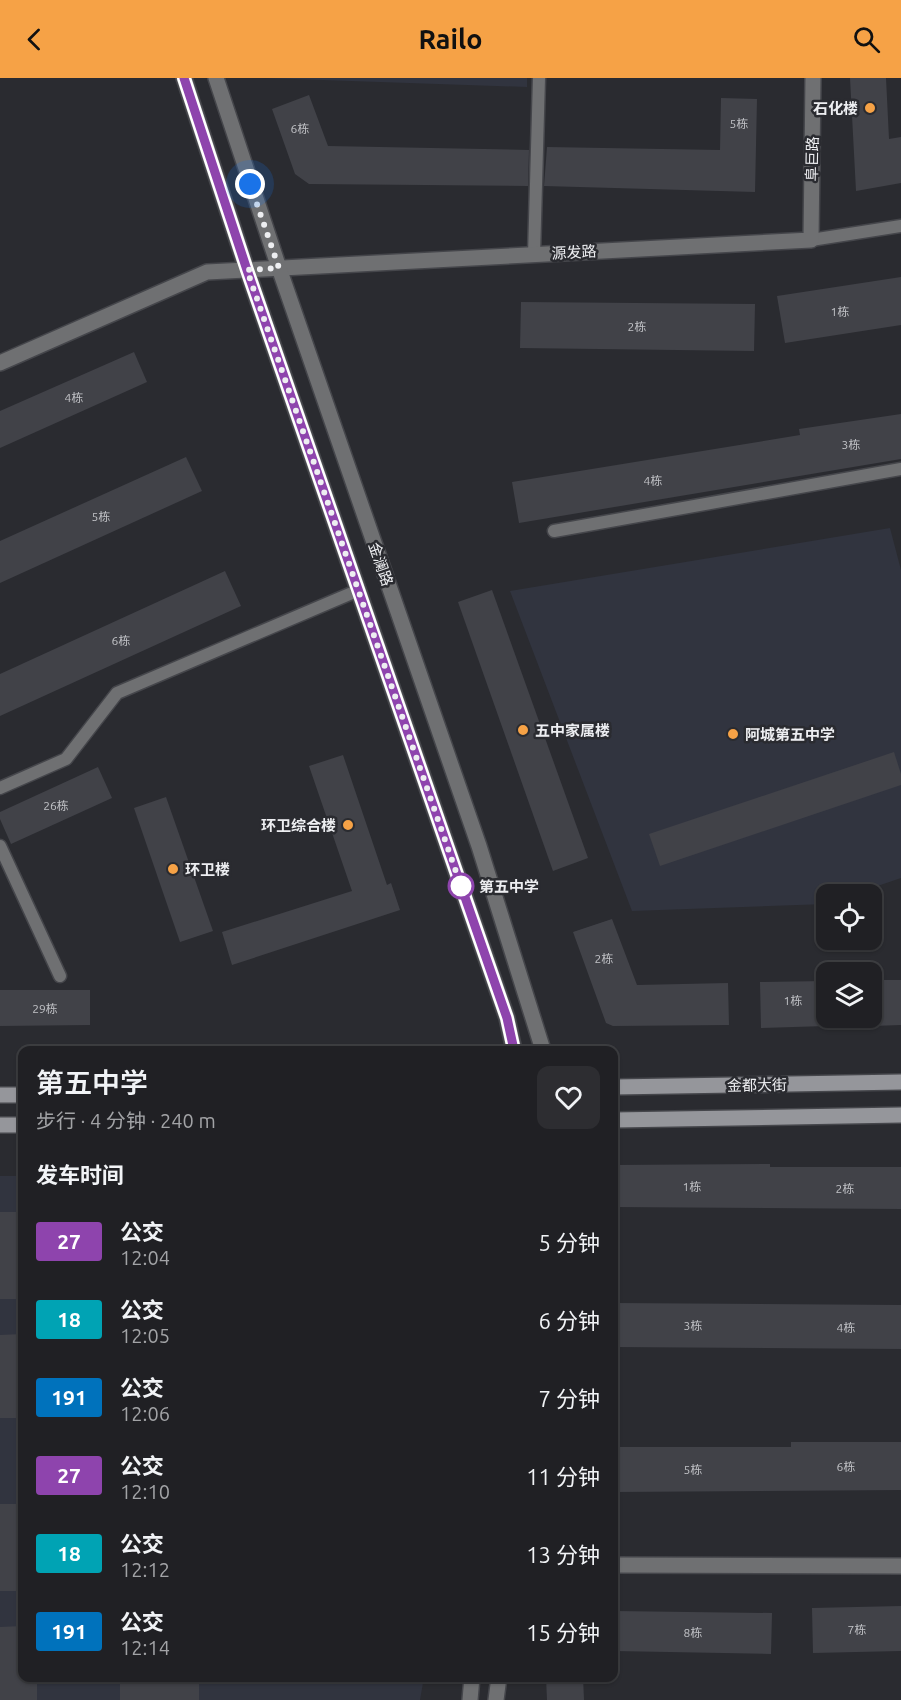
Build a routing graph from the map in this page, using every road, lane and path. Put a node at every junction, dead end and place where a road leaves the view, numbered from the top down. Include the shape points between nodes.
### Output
1 (184, 78) edge
2 (216, 78) edge
3 (539, 78) edge
4 (813, 78) edge
5 (901, 226) edge
6 (811, 240) junction
7 (534, 255) junction
8 (279, 268) junction
9 (247, 270) junction
10 (0, 363) edge
11 (901, 469) edge
12 (554, 531) dead end
13 (359, 590) junction
14 (0, 788) edge
15 (0, 846) edge
16 (60, 976) dead end
17 (513, 1046) edge
18 (542, 1046) edge
19 (901, 1082) edge
20 (618, 1087) edge
21 (0, 1095) edge
22 (18, 1095) edge
23 (901, 1115) edge
24 (618, 1120) edge
25 (0, 1125) edge
26 (18, 1125) edge
27 (618, 1565) edge
28 (901, 1566) edge
29 (472, 1682) edge
30 (498, 1682) edge
31 (470, 1700) edge
32 (496, 1700) edge

1 - 9 street, 金澜路
2 - 8 street, 金澜路
3 - 7 lane
4 - 6 street, 阜巨路
5 - 6 lane, 源发路
6 - 7 street, 源发路
7 - 8 street, 源发路
8 - 9 street, 源发路
8 - 18 street, 金澜路 via 479,846
9 - 10 street, 源发路 via 207,272
9 - 13 street, 金澜路
11 - 12 lane
13 - 14 lane via 117,693 66,759
13 - 17 street, 金澜路 via 507,1018
15 - 16 lane
19 - 20 main road, 金都大街
21 - 22 main road
23 - 24 main road
25 - 26 main road
27 - 28 street
29 - 31 street
30 - 32 street

